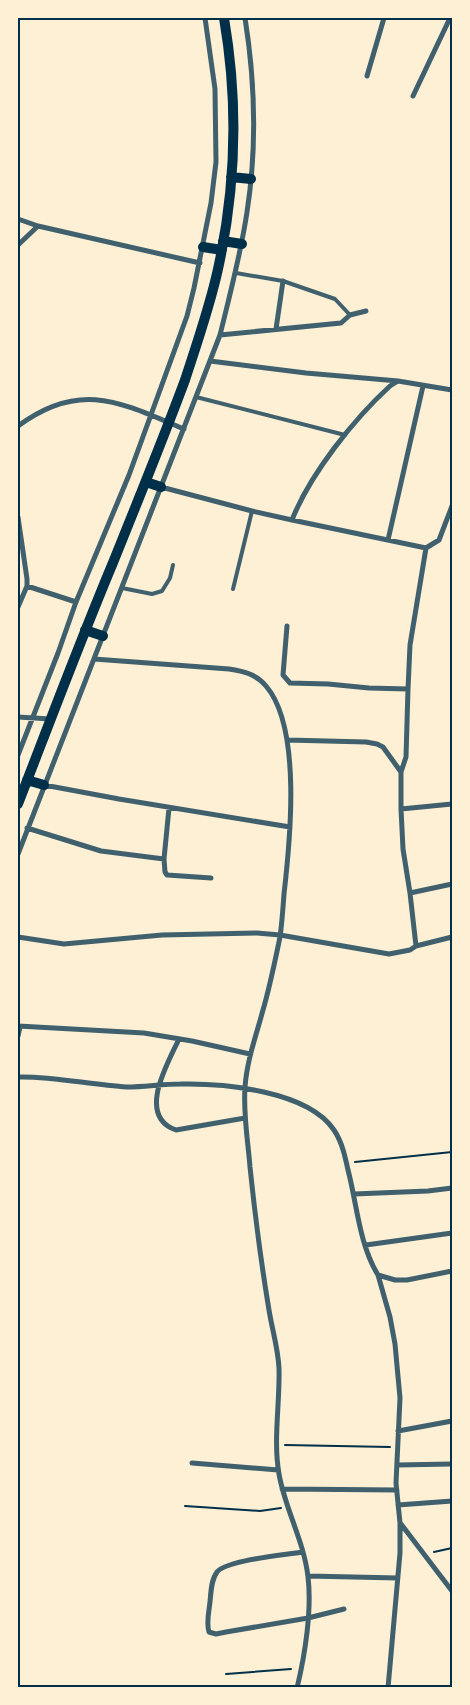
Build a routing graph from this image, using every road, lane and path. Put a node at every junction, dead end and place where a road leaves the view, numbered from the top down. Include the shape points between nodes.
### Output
1 (205, 18) edge
2 (224, 18) edge
3 (245, 18) edge
4 (384, 18) edge
5 (450, 18) edge
6 (367, 76) dead end
7 (413, 96) dead end
8 (231, 177) junction
9 (251, 178) junction
10 (18, 219) edge
11 (38, 226) junction
12 (242, 244) junction
13 (18, 245) edge
14 (222, 246) junction
15 (203, 247) junction
16 (200, 263) junction
17 (236, 273) junction
18 (283, 281) junction
19 (366, 311) dead end
20 (350, 315) junction
21 (276, 329) junction
22 (220, 335) junction
23 (210, 361) junction
24 (398, 381) junction
25 (423, 386) junction
26 (452, 390) edge
27 (196, 398) junction
28 (151, 415) junction
29 (169, 423) junction
30 (18, 426) edge
31 (184, 429) junction
32 (345, 435) junction
33 (146, 482) junction
34 (161, 487) junction
35 (452, 506) edge
36 (252, 511) junction
37 (18, 517) edge
38 (292, 520) junction
39 (19, 534) edge
40 (388, 540) junction
41 (426, 548) junction
42 (172, 565) dead end
43 (27, 586) junction
44 (122, 588) junction
45 (233, 589) dead end
46 (76, 602) junction
47 (18, 607) edge
48 (287, 626) dead end
49 (85, 630) junction
50 (103, 636) junction
51 (94, 659) junction
52 (408, 689) junction
53 (18, 717) edge
54 (31, 718) junction
55 (50, 719) junction
56 (287, 740) junction
57 (18, 755) edge
58 (401, 772) junction
59 (27, 780) junction
60 (44, 784) junction
61 (18, 804) edge
62 (452, 804) edge
63 (169, 808) junction
64 (401, 809) junction
65 (290, 827) junction
66 (28, 828) junction
67 (18, 854) edge
68 (164, 859) junction
69 (211, 878) dead end
70 (452, 884) edge
71 (410, 893) junction
72 (280, 935) junction
73 (18, 937) edge
74 (452, 937) edge
75 (416, 946) junction
76 (19, 1027) edge
77 (18, 1036) edge
78 (179, 1039) junction
79 (250, 1054) junction
80 (18, 1077) edge
81 (158, 1085) junction
82 (245, 1088) junction
83 (245, 1118) junction
84 (452, 1152) edge
85 (347, 1163) junction
86 (452, 1188) edge
87 (354, 1194) junction
88 (452, 1233) edge
89 (366, 1246) junction
90 (452, 1271) edge
91 (378, 1275) junction
92 (452, 1421) edge
93 (398, 1431) junction
94 (278, 1445) junction
95 (398, 1447) junction
96 (192, 1463) dead end
97 (452, 1464) edge
98 (397, 1466) junction
99 (278, 1470) junction
100 (282, 1489) junction
101 (397, 1490) junction
102 (452, 1501) edge
103 (398, 1505) junction
104 (185, 1506) dead end
105 (288, 1507) junction
106 (400, 1523) junction
107 (452, 1548) edge
108 (302, 1552) junction
109 (424, 1553) junction
110 (308, 1576) junction
111 (398, 1578) junction
112 (452, 1591) edge
113 (344, 1609) dead end
114 (308, 1618) junction
115 (301, 1669) junction
116 (226, 1674) dead end
117 (297, 1688) edge
118 (388, 1688) edge

1 - 15 street via 214,89 216,162
2 - 8 main road via 234,122
3 - 9 street via 254,121
4 - 6 street
5 - 7 street
8 - 9 main road
8 - 14 main road
9 - 12 street
10 - 11 street
11 - 13 street
11 - 16 street
12 - 14 main road
12 - 17 street
14 - 15 main road
14 - 29 main road via 204,323
15 - 16 street
16 - 28 street via 186,316
17 - 18 lane
17 - 22 street
18 - 20 lane via 335,299
18 - 21 street
19 - 20 street
20 - 21 street via 341,322
21 - 22 street
22 - 23 street
23 - 24 street
23 - 27 street
24 - 25 street
24 - 32 street via 382,393
25 - 26 street
25 - 40 street
27 - 31 street
27 - 32 lane
28 - 29 street
28 - 30 street via 107,401 79,400 51,406
28 - 46 street
29 - 31 street
29 - 33 main road
31 - 34 street
32 - 38 street via 311,483
33 - 34 main road
33 - 49 main road
34 - 36 street
34 - 44 street
35 - 41 street via 439,540
36 - 38 street
36 - 45 lane
37 - 39 street
38 - 40 street
39 - 43 street
40 - 41 street
41 - 52 street via 410,645
42 - 44 lane via 170,578 162,591 152,594
43 - 46 street
43 - 47 street
44 - 50 street
46 - 54 street
48 - 52 street via 283,675 290,683
49 - 50 main road
49 - 55 main road
50 - 51 street
51 - 56 street via 243,671 256,677 275,699
51 - 60 street
52 - 58 street via 406,757
53 - 54 street
54 - 55 street
54 - 57 street
55 - 59 main road
56 - 58 street via 377,744
56 - 65 street via 291,783
58 - 64 street
59 - 60 main road
59 - 61 main road
60 - 63 street
60 - 66 street
62 - 64 street
63 - 65 street
63 - 68 street
64 - 71 street
65 - 72 street
66 - 67 street
66 - 68 street via 100,851
68 - 69 street via 167,875
70 - 71 street
71 - 75 street
72 - 73 street via 162,935 64,944
72 - 75 street via 389,954
72 - 79 street via 264,1009
74 - 75 street
76 - 77 street
76 - 78 street via 144,1033
78 - 79 street
78 - 81 street
79 - 82 street
80 - 81 street via 128,1087
81 - 82 street
81 - 83 street via 156,1109 167,1127 176,1130
82 - 83 street
82 - 85 street via 291,1100 314,1111 334,1130
83 - 94 street via 258,1242 278,1367
84 - 85 path
85 - 87 street
86 - 87 street
87 - 89 street
88 - 89 street
89 - 91 street
90 - 91 street via 407,1280
91 - 93 street via 395,1344 400,1398
92 - 93 street
93 - 95 street
94 - 95 path
94 - 99 street
95 - 98 street
96 - 99 street
97 - 98 street
98 - 101 street
99 - 100 street
100 - 101 street
100 - 105 street
101 - 103 street
102 - 103 street
103 - 106 street
104 - 105 path via 260,1511
105 - 108 street
106 - 109 street
106 - 111 street
107 - 109 path
108 - 110 street
108 - 114 street via 239,1562 219,1570 213,1580 208,1630 216,1634
109 - 112 street
110 - 111 street
110 - 114 street
111 - 118 street
113 - 114 street
114 - 115 street
115 - 116 path
115 - 117 street

